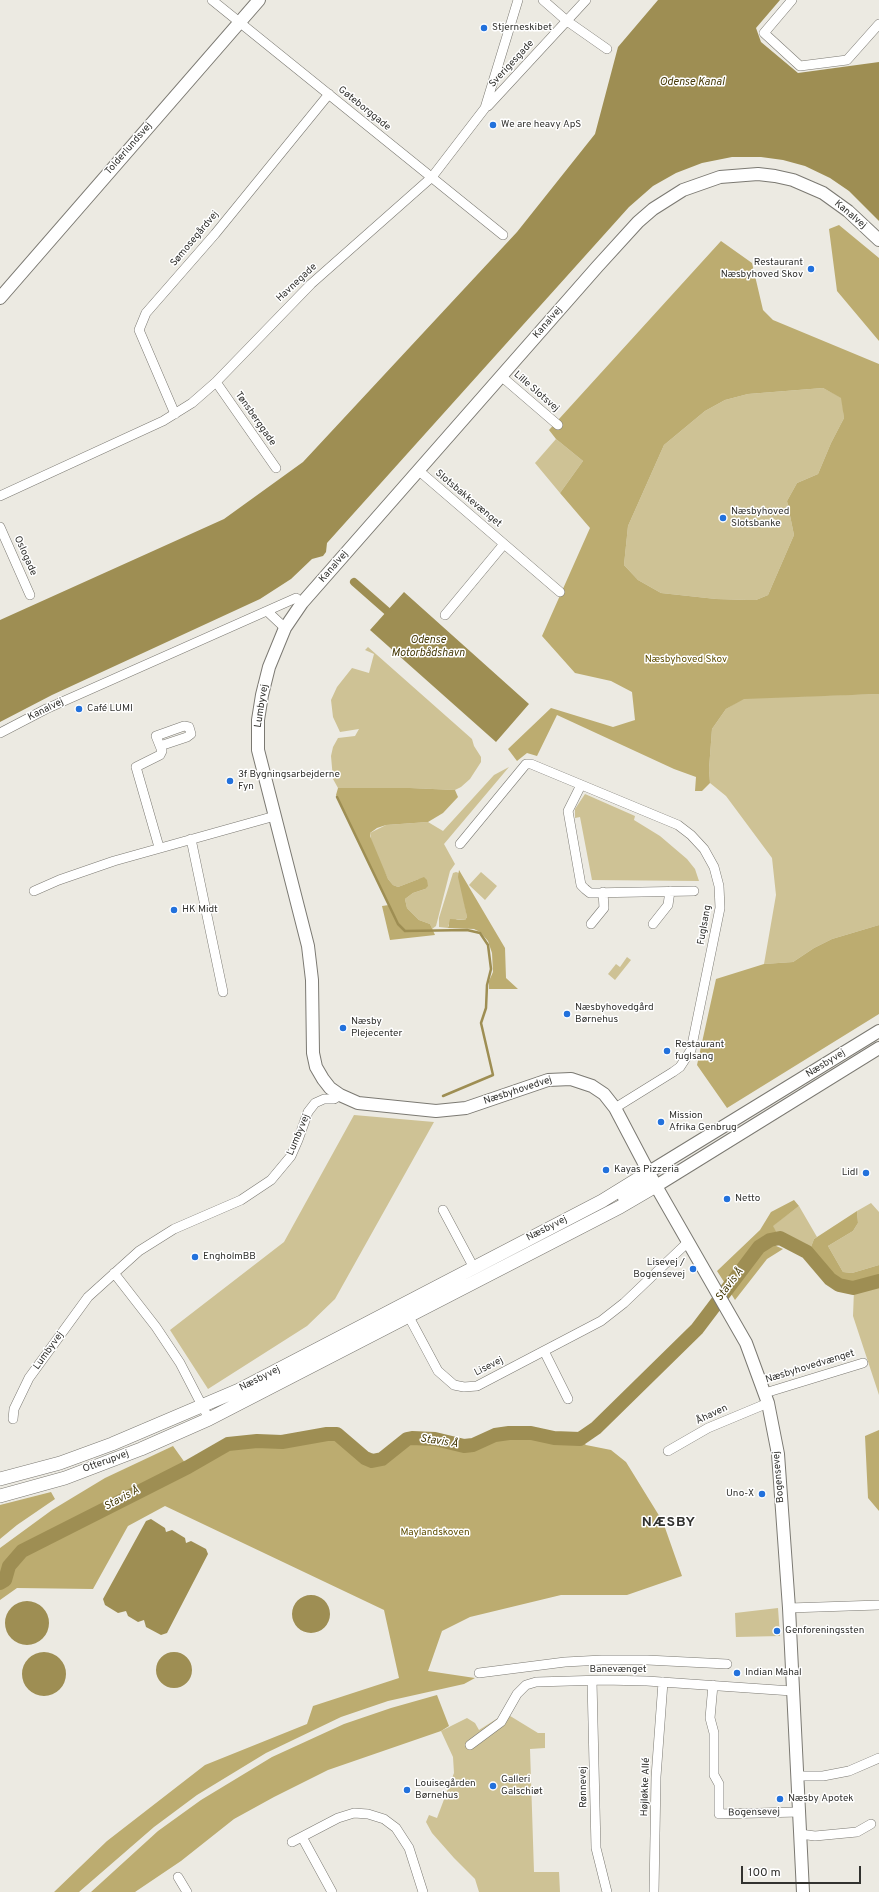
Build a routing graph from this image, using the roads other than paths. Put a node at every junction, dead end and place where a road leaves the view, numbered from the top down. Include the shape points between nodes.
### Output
1 (212, 0) edge
2 (259, 0) edge
3 (518, 0) edge
4 (543, 0) edge
5 (586, 0) edge
6 (792, 0) edge
7 (567, 21) junction
8 (239, 23) junction
9 (879, 24) edge
10 (607, 49) dead end
11 (329, 94) junction
12 (485, 108) junction
13 (432, 177) junction
14 (503, 235) dead end
15 (879, 240) edge
16 (0, 298) edge
17 (501, 376) junction
18 (216, 382) junction
19 (175, 414) junction
20 (558, 425) dead end
21 (276, 468) dead end
22 (418, 470) junction
23 (0, 496) edge
24 (0, 527) edge
25 (504, 544) junction
26 (560, 592) dead end
27 (30, 595) dead end
28 (302, 603) junction
29 (268, 612) junction
30 (445, 615) dead end
31 (285, 628) junction
32 (0, 733) edge
33 (160, 746) dead end
34 (582, 785) junction
35 (275, 816) junction
36 (191, 839) junction
37 (460, 844) dead end
38 (159, 847) junction
39 (34, 891) dead end
40 (670, 891) junction
41 (694, 891) dead end
42 (603, 892) junction
43 (591, 924) dead end
44 (653, 924) dead end
45 (223, 992) dead end
46 (879, 1031) edge
47 (879, 1048) edge
48 (340, 1095) junction
49 (615, 1108) junction
50 (719, 1130) junction
51 (649, 1172) junction
52 (656, 1186) junction
53 (443, 1210) dead end
54 (594, 1220) junction
55 (688, 1242) junction
56 (474, 1268) junction
57 (114, 1273) junction
58 (408, 1315) junction
59 (544, 1351) junction
60 (863, 1363) dead end
61 (766, 1398) junction
62 (568, 1399) dead end
63 (203, 1406) junction
64 (209, 1418) junction
65 (13, 1419) dead end
66 (668, 1451) dead end
67 (0, 1481) edge
68 (0, 1496) edge
69 (879, 1605) edge
70 (789, 1608) junction
71 (727, 1664) dead end
72 (479, 1673) dead end
73 (592, 1681) junction
74 (663, 1682) junction
75 (713, 1685) junction
76 (792, 1691) junction
77 (470, 1745) dead end
78 (879, 1758) edge
79 (796, 1776) junction
80 (798, 1812) junction
81 (871, 1824) dead end
82 (800, 1834) junction
83 (302, 1837) junction
84 (292, 1842) dead end
85 (178, 1876) dead end
86 (187, 1892) edge
87 (332, 1892) edge
88 (424, 1892) edge
89 (607, 1892) edge
90 (654, 1892) edge
91 (803, 1892) edge

1 - 8 street, Gøteborggade
2 - 8 street, Tolderlundsvej
3 - 12 street, Havnegade
4 - 7 street
5 - 7 street, Sverigesgade
6 - 9 street via 764,33 800,66 847,60
7 - 10 street
7 - 12 street, Sverigesgade
8 - 11 street, Gøteborggade
8 - 16 street, Tolderlundsvej
11 - 13 street, Gøteborggade
11 - 19 street, Sømosegårdvej via 215,234 146,313 140,330
12 - 13 street, Havnegade
13 - 14 street, Gøteborggade
13 - 18 street, Havnegade via 311,284
15 - 17 street, Kanalvej via 838,203 812,187 793,180 758,174 740,174 699,183 667,199 638,222
17 - 20 street, Lille Slotsvej
17 - 22 street, Kanalvej
18 - 19 street, Havnegade
18 - 21 street, Tønsberggade
19 - 23 street, Havnegade
22 - 25 street, Slotsbakkevænget
22 - 28 street, Kanalvej
24 - 27 street, Oslogade
25 - 26 street, Slotsbakkevænget
25 - 30 street
28 - 29 street, Kanalvej via 296,598
28 - 31 street, Lumbyvej
29 - 31 street
29 - 32 street, Kanalvej via 46,709
31 - 35 street, Lumbyvej via 269,668 258,720 258,750
33 - 38 street via 160,755 136,767
34 - 37 street, Fuglsang via 526,764
34 - 42 street via 568,811 581,885 590,893
34 - 49 street, Fuglsang via 687,831 704,849 714,867 719,886 720,908 691,1050 673,1072
35 - 36 street
35 - 48 street, Lumbyvej via 308,946 312,980 313,1053 316,1067 330,1088
36 - 38 street
36 - 45 street
38 - 39 street
40 - 41 street
40 - 42 street
40 - 44 street via 668,905
42 - 43 street via 604,908
46 - 50 street, Næsbyvej
47 - 52 street, Næsbyvej
48 - 49 street, Næsbyhovedvej via 358,1103 448,1111 466,1108 559,1078 581,1081 592,1086 604,1094
48 - 57 street, Lumbyvej via 315,1103 308,1112 291,1156 271,1180 241,1200 174,1229 139,1251
49 - 51 street, Næsbyhovedvej
50 - 51 street, Næsbyvej
50 - 52 street via 707,1146 659,1177
51 - 52 street, Bogensevej
51 - 54 street via 648,1183
51 - 56 main road, Næsbyvej via 602,1201
52 - 54 main road, Næsbyvej
52 - 55 street, Bogensevej
53 - 56 street
54 - 58 main road, Næsbyvej
55 - 59 street, Lisevej via 624,1303 601,1321
55 - 61 street, Bogensevej via 746,1344
56 - 63 main road, Næsbyvej via 239,1390
57 - 63 street via 156,1327 180,1363
57 - 65 street, Lumbyvej via 88,1298 29,1378 14,1409
58 - 59 street, Lisevej via 438,1372 454,1385 477,1386
58 - 64 main road, Næsbyvej
59 - 62 street
60 - 61 street, Næsbyhovedvænget
61 - 66 street, Åhaven
61 - 70 street, Bogensevej via 778,1454
63 - 64 street
63 - 67 main road, Otterupvej via 68,1461
64 - 68 main road, Otterupvej via 141,1449 65,1478
69 - 70 street
70 - 76 street, Bogensevej
71 - 72 street, Banevænget via 602,1660
73 - 74 street, Banevænget
73 - 77 street, Banevænget via 536,1682 526,1685 517,1694 501,1722
73 - 89 street, Rønnevej via 596,1848
74 - 75 street, Banevænget
74 - 90 street, Højløkke Allé via 656,1777
75 - 76 street, Banevænget
75 - 80 street, Bogensevej via 710,1718 714,1733 714,1775 719,1784 719,1814
76 - 79 street, Bogensevej
78 - 79 street via 849,1771 823,1776
79 - 80 street, Bogensevej
80 - 82 street, Bogensevej
81 - 82 street via 857,1832 815,1836
82 - 91 street, Bogensevej
83 - 84 street
83 - 87 street
83 - 88 street via 338,1818 354,1814 368,1814 384,1819 396,1828 406,1842
85 - 86 street

